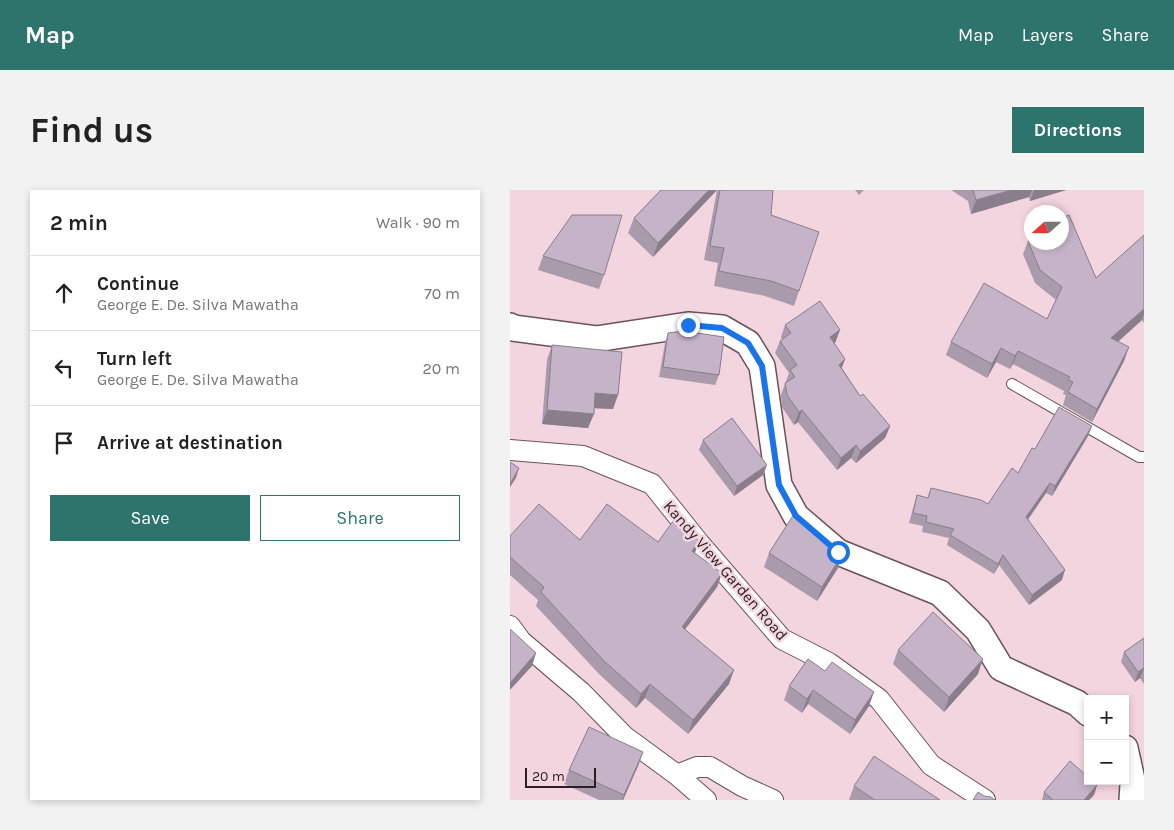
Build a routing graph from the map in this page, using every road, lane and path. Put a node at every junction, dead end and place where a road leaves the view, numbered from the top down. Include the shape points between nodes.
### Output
1 (510, 326) edge
2 (1012, 384) dead end
3 (510, 450) edge
4 (1144, 458) edge
5 (510, 626) edge
6 (1084, 709) edge
7 (1129, 766) edge
8 (677, 775) junction
9 (706, 800) edge
10 (773, 800) edge
11 (985, 800) edge
12 (1132, 800) edge

1 - 6 street via 596,339 688,325 722,328 748,343 762,366 779,485 796,516 838,552 940,593 978,630 1001,668 1077,703
2 - 4 lane
3 - 11 street, Kandy View Garden Road via 583,456 652,484 782,639 829,663 879,700 932,765
5 - 8 street via 521,641 581,692 624,736
7 - 12 street
8 - 9 street
8 - 10 street via 697,767 710,767

